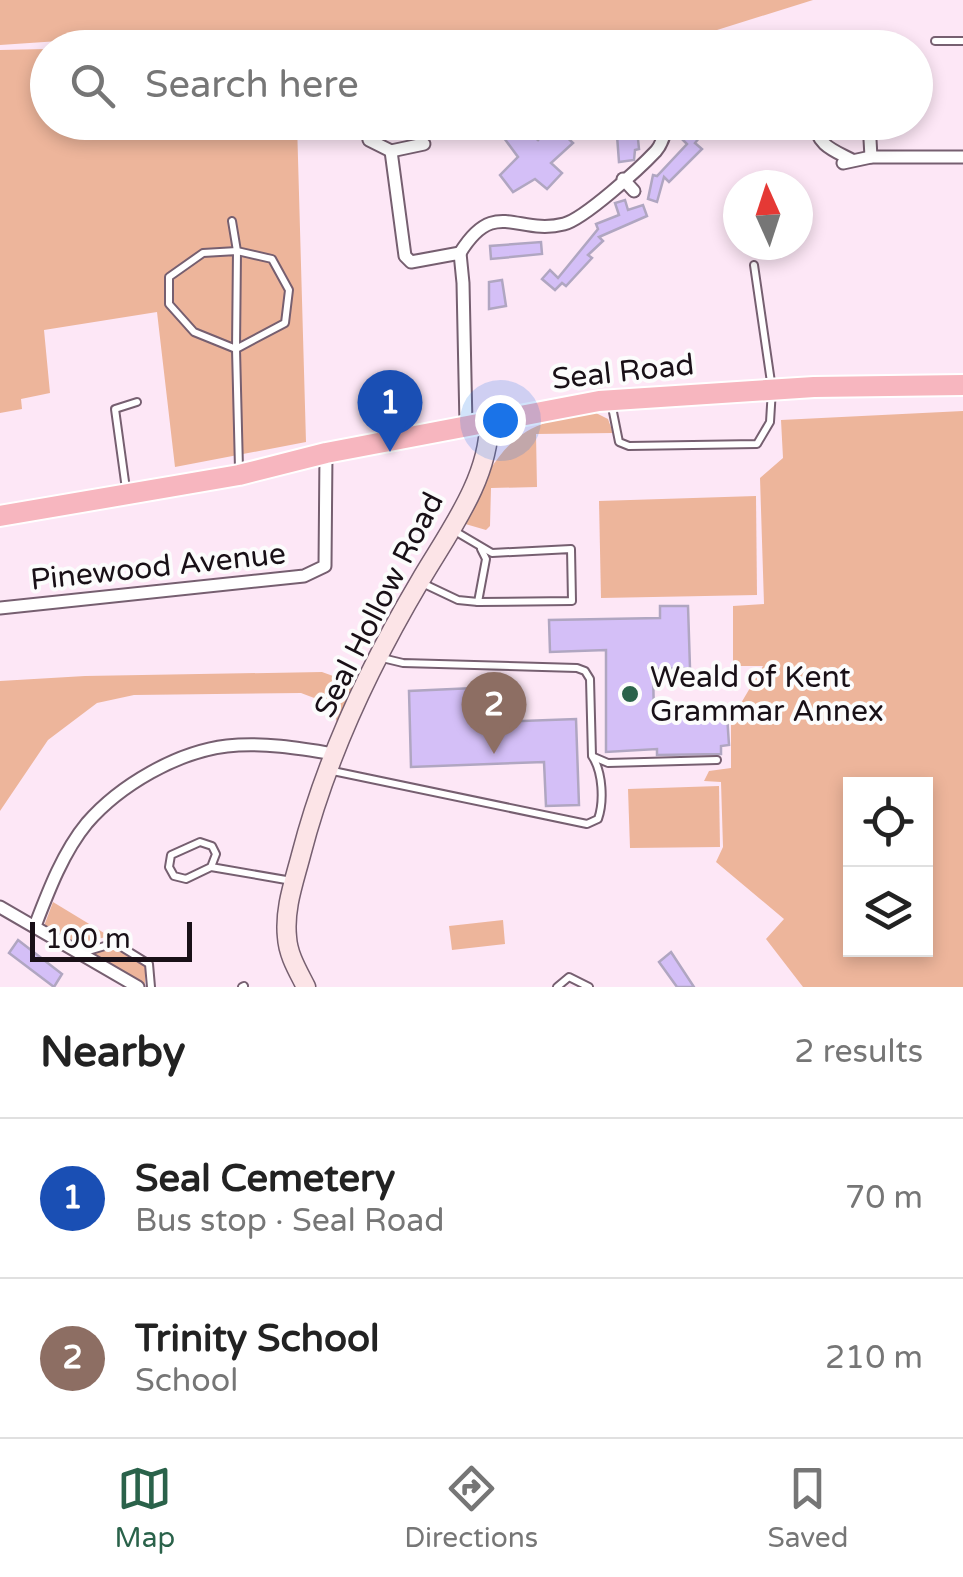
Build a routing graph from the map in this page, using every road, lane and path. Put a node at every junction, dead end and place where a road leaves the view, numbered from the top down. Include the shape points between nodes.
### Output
1 (935, 41) dead end
2 (963, 41) edge
3 (369, 140) dead end
4 (661, 140) edge
5 (821, 140) edge
6 (870, 140) edge
7 (424, 144) dead end
8 (391, 151) junction
9 (871, 157) junction
10 (963, 157) edge
11 (623, 180) junction
12 (634, 191) dead end
13 (232, 221) dead end
14 (236, 251) junction
15 (460, 253) junction
16 (754, 265) dead end
17 (236, 349) junction
18 (963, 385) edge
19 (772, 390) junction
20 (611, 400) junction
21 (137, 402) dead end
22 (489, 421) junction
23 (466, 425) junction
24 (326, 453) junction
25 (239, 475) junction
26 (127, 492) junction
27 (0, 516) edge
28 (450, 529) junction
29 (477, 544) junction
30 (419, 581) junction
31 (478, 602) junction
32 (0, 608) edge
33 (377, 657) junction
34 (592, 756) junction
35 (717, 760) dead end
36 (332, 762) junction
37 (212, 867) junction
38 (294, 881) junction
39 (0, 907) edge
40 (35, 926) junction
41 (78, 954) junction
42 (138, 987) edge
43 (151, 987) edge
44 (306, 987) edge
45 (557, 987) edge
46 (590, 987) edge

1 - 2 lane
3 - 8 street
4 - 11 street
5 - 9 street via 848,162
6 - 9 street
7 - 8 street
8 - 15 street via 405,256 411,262
9 - 10 street
11 - 12 street
11 - 15 street via 563,225 489,223
13 - 14 lane
14 - 17 lane
14 - 17 lane via 272,258 289,290 285,322
14 - 17 lane via 203,253 169,278 170,304 194,332
15 - 23 street
16 - 19 lane
17 - 25 lane
18 - 19 highway, Seal Road
19 - 20 highway, Seal Road
19 - 20 lane via 770,422 757,444 629,446 620,442
20 - 22 highway, Seal Road
21 - 26 lane via 115,409
22 - 23 highway, Seal Road
22 - 28 main road, Seal Hollow Road via 484,461
23 - 24 highway, Seal Road
24 - 25 highway, Seal Road
24 - 32 street, Pinewood Avenue via 325,566 304,576
25 - 26 highway, Seal Road
26 - 27 highway, Seal Road
28 - 29 lane
28 - 30 main road, Seal Hollow Road
29 - 31 lane via 486,559
29 - 31 lane via 492,553 571,550 572,601
30 - 31 lane
30 - 33 main road, Seal Hollow Road
33 - 34 lane via 586,671
33 - 36 main road, Seal Hollow Road
34 - 35 lane via 608,763
34 - 36 lane via 599,767 601,812 587,824
36 - 38 main road, Seal Hollow Road
36 - 40 street via 288,746 228,746 152,773 87,823
37 - 37 lane via 186,879 168,867 171,855 200,842 216,854
37 - 38 lane
38 - 44 main road, Seal Hollow Road via 286,936
39 - 40 street
40 - 41 street
41 - 42 street
41 - 43 lane via 115,943 149,964
45 - 46 lane via 569,977

